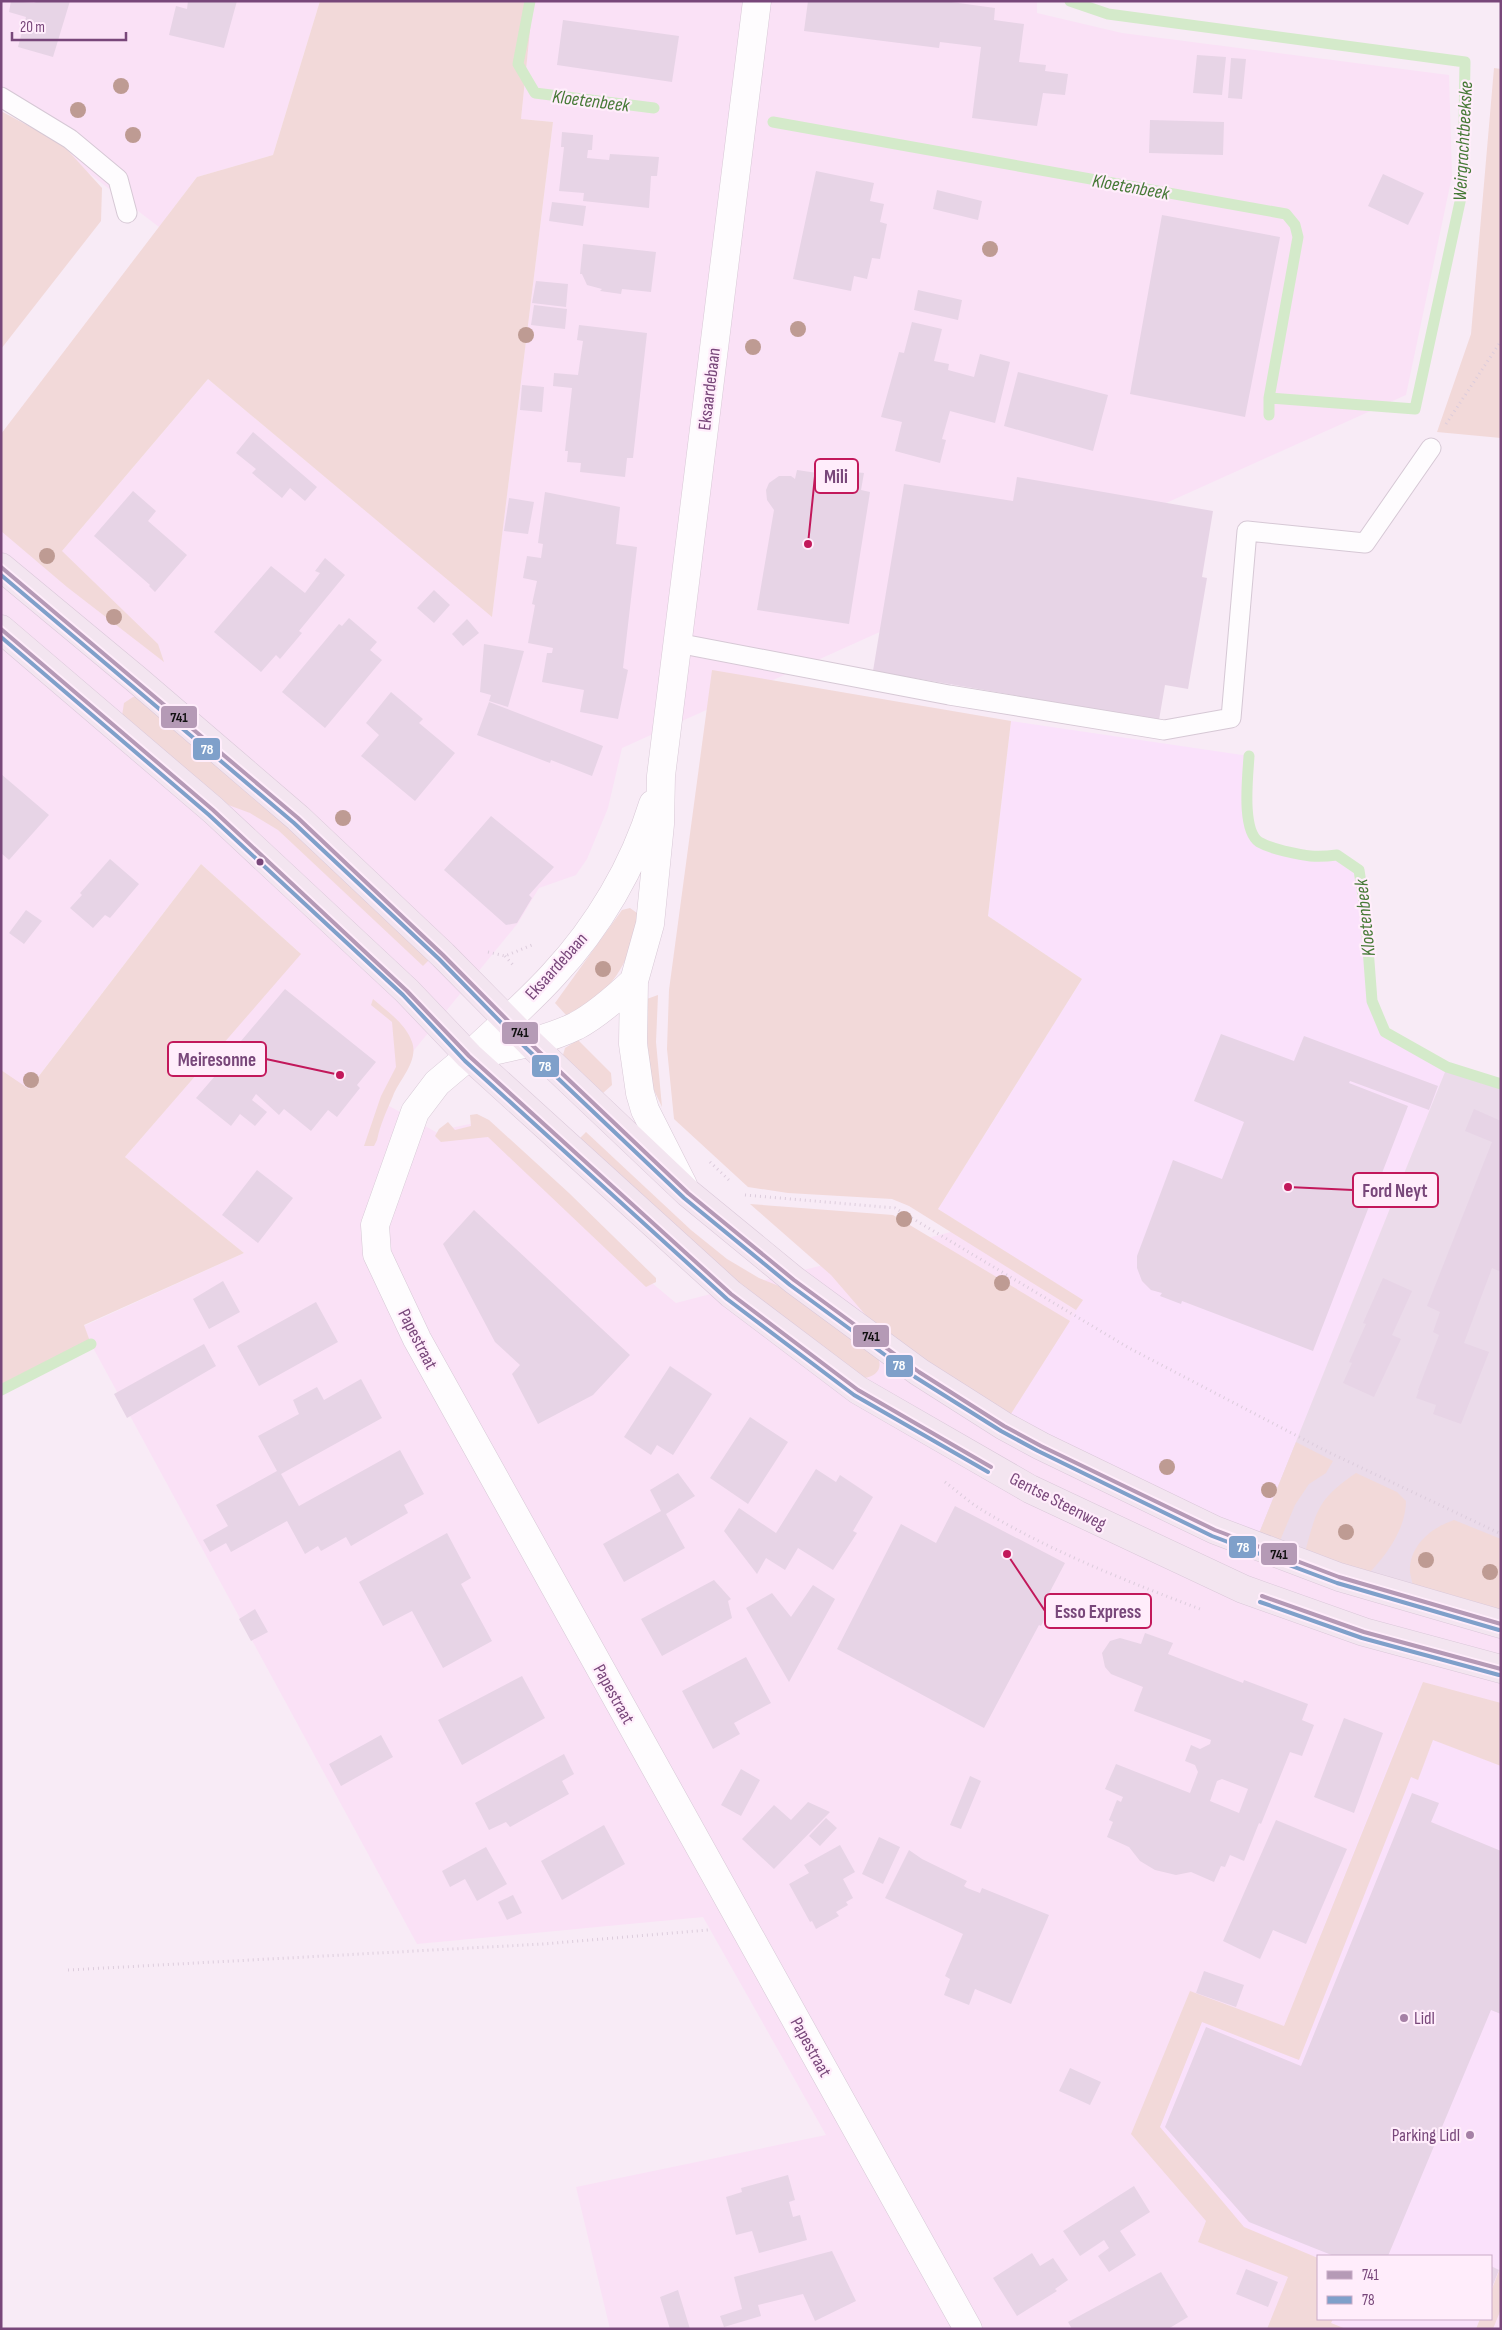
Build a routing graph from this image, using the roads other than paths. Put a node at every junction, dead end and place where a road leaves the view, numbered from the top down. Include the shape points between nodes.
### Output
1 (757, 1) edge
2 (1, 97) edge
3 (127, 213) dead end
4 (1431, 448) road end
5 (1, 567) edge
6 (1, 629) edge
7 (677, 643) junction
8 (661, 776) junction
9 (634, 981) junction
10 (507, 1019) junction
11 (530, 1043) junction
12 (469, 1056) junction
13 (688, 1193) junction
14 (1501, 1624) edge
15 (1501, 1670) edge
16 (968, 2329) edge

1 - 7 main road, Eksaardebaan
2 - 3 lane via 70,138 118,179
4 - 7 lane via 1365,543 1247,531 1231,718 1164,730 949,695
5 - 10 main road via 298,818
6 - 12 main road, Gentse Steenweg via 220,816 400,984
7 - 8 main road, Eksaardebaan
8 - 9 main road, Eksaardebaan via 660,824 650,924
8 - 10 main road, Eksaardebaan via 650,813 622,880 555,974
9 - 11 main road via 576,1026
9 - 13 main road, Eksaardebaan via 634,1044 640,1093 656,1136
10 - 11 main road
10 - 12 main road, Eksaardebaan
11 - 12 main road
11 - 13 main road
12 - 15 main road, Gentse Steenweg via 731,1294 858,1390 1030,1489 1243,1589 1364,1632
12 - 16 main road, Papestraat via 437,1083 415,1112 375,1226 377,1254 417,1339
13 - 14 main road via 794,1280 919,1372 1041,1446 1256,1546 1339,1577

